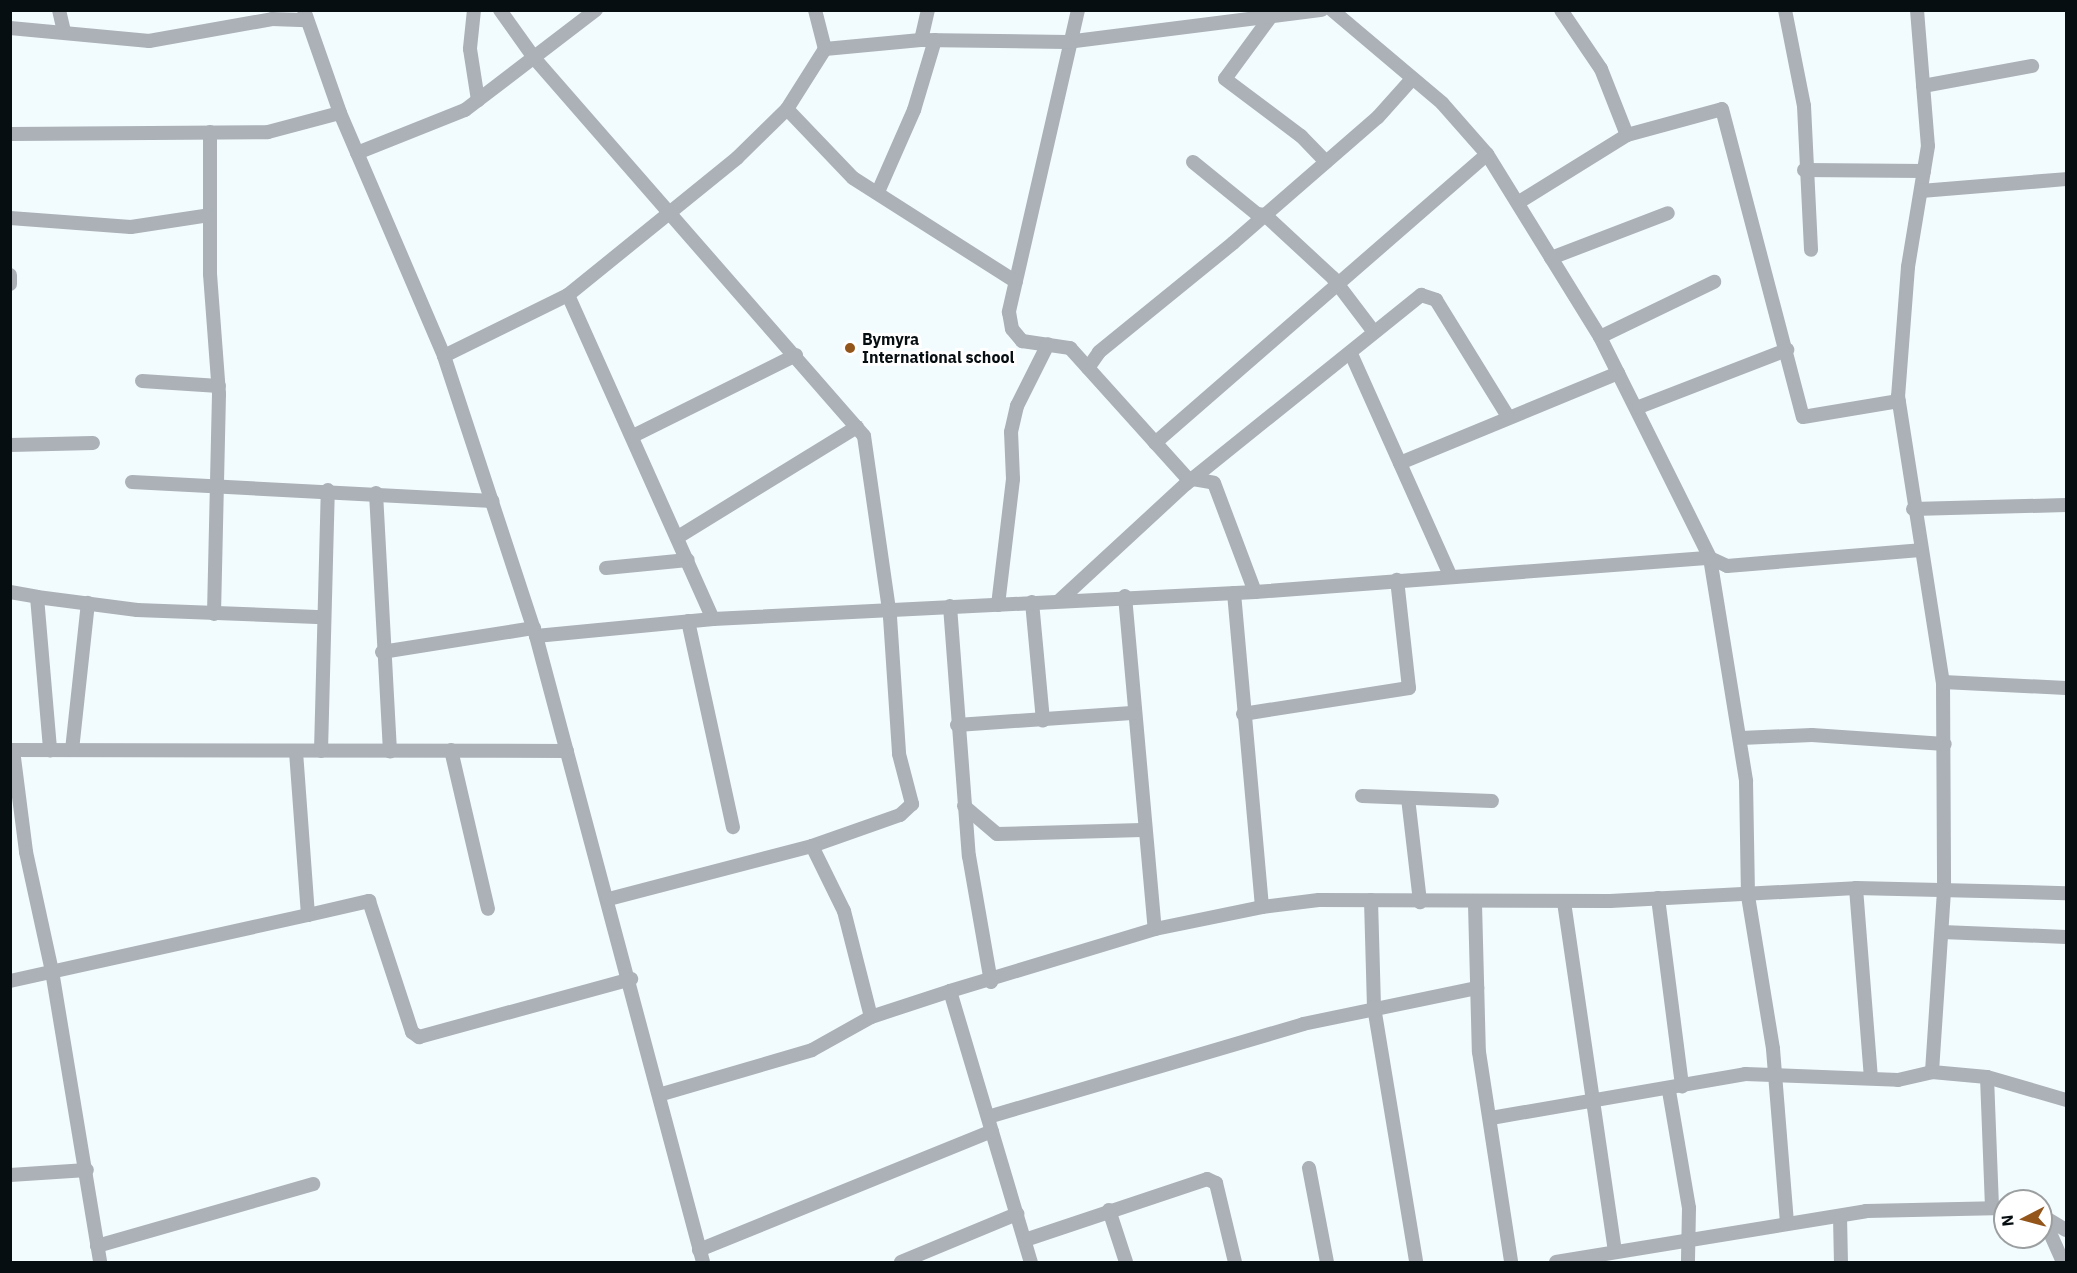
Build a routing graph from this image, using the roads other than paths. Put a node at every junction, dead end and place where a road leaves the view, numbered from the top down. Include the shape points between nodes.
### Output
1 (59, 10) edge
2 (474, 10) edge
3 (500, 10) edge
4 (596, 10) edge
5 (815, 10) edge
6 (927, 10) edge
7 (1078, 10) edge
8 (1322, 10) edge
9 (1332, 10) edge
10 (1561, 10) edge
11 (1785, 10) edge
12 (1917, 10) edge
13 (306, 15) edge
14 (1269, 15) edge
15 (10, 28) edge
16 (64, 32) junction
17 (1074, 38) junction
18 (928, 40) junction
19 (825, 49) junction
20 (535, 59) junction
21 (2032, 66) dead end
22 (1412, 80) junction
23 (1923, 86) junction
24 (478, 100) junction
25 (787, 109) junction
26 (340, 113) junction
27 (210, 132) junction
28 (10, 134) edge
29 (1628, 135) junction
30 (357, 153) junction
31 (1487, 154) junction
32 (1193, 162) dead end
33 (1326, 162) junction
34 (1804, 170) junction
35 (1924, 171) junction
36 (2067, 179) edge
37 (1921, 191) junction
38 (878, 192) junction
39 (1519, 202) junction
40 (1668, 213) dead end
41 (209, 215) junction
42 (1265, 215) junction
43 (671, 216) junction
44 (10, 218) edge
45 (1811, 250) dead end
46 (1551, 258) junction
47 (10, 275) edge
48 (1016, 282) junction
49 (1714, 282) dead end
50 (10, 284) edge
51 (1337, 289) junction
52 (568, 295) junction
53 (1374, 332) junction
54 (1600, 337) junction
55 (1048, 344) junction
56 (1787, 350) junction
57 (796, 355) junction
58 (444, 356) junction
59 (1352, 356) junction
60 (1088, 368) junction
61 (1618, 373) junction
62 (142, 381) dead end
63 (219, 386) junction
64 (1899, 401) junction
65 (1639, 407) junction
66 (1507, 415) junction
67 (857, 427) junction
68 (633, 436) junction
69 (93, 443) dead end
70 (1155, 443) junction
71 (10, 445) edge
72 (1400, 463) junction
73 (1196, 480) junction
74 (132, 482) dead end
75 (219, 490) junction
76 (328, 490) junction
77 (376, 493) junction
78 (492, 501) junction
79 (2067, 505) edge
80 (1913, 509) junction
81 (678, 537) junction
82 (1920, 550) junction
83 (1710, 558) junction
84 (688, 560) junction
85 (606, 568) dead end
86 (1451, 577) junction
87 (1397, 580) junction
88 (10, 592) edge
89 (1255, 592) junction
90 (1234, 593) junction
91 (1125, 596) junction
92 (38, 597) junction
93 (1059, 600) junction
94 (1032, 602) junction
95 (88, 603) junction
96 (998, 605) junction
97 (950, 606) junction
98 (889, 610) junction
99 (214, 614) junction
100 (324, 617) junction
101 (712, 619) junction
102 (688, 621) junction
103 (535, 632) junction
104 (382, 652) junction
105 (1944, 682) junction
106 (2067, 688) edge
107 (1132, 713) junction
108 (1243, 714) junction
109 (1042, 720) junction
110 (957, 725) junction
111 (1741, 738) junction
112 (1945, 744) junction
113 (12, 750) edge
114 (50, 750) junction
115 (72, 750) junction
116 (451, 750) junction
117 (321, 751) junction
118 (567, 751) junction
119 (296, 752) junction
120 (390, 752) junction
121 (1362, 796) dead end
122 (1408, 798) junction
123 (1492, 801) dead end
124 (964, 806) junction
125 (733, 827) dead end
126 (1142, 830) junction
127 (812, 846) junction
128 (26, 852) junction
129 (10, 853) edge
130 (1856, 888) junction
131 (1944, 891) junction
132 (2067, 893) edge
133 (1748, 896) junction
134 (1658, 898) junction
135 (609, 899) junction
136 (1371, 900) junction
137 (1420, 902) junction
138 (1564, 902) junction
139 (1475, 904) junction
140 (1262, 907) junction
141 (488, 909) dead end
142 (308, 915) junction
143 (1155, 929) junction
144 (1942, 932) junction
145 (2067, 937) edge
146 (52, 971) junction
147 (631, 979) junction
148 (10, 981) edge
149 (991, 982) junction
150 (1477, 988) junction
151 (950, 991) junction
152 (1374, 1007) junction
153 (871, 1017) junction
154 (1932, 1072) junction
155 (1776, 1074) junction
156 (1871, 1077) junction
157 (1987, 1077) junction
158 (1675, 1088) junction
159 (662, 1094) junction
160 (1592, 1100) junction
161 (2067, 1100) edge
162 (988, 1117) junction
163 (1491, 1118) junction
164 (992, 1131) junction
165 (1309, 1168) dead end
166 (87, 1170) junction
167 (10, 1175) edge
168 (313, 1184) dead end
169 (1997, 1189) edge
170 (1993, 1207) edge
171 (1109, 1210) junction
172 (1017, 1214) junction
173 (1840, 1216) junction
174 (2053, 1222) edge
175 (1787, 1223) junction
176 (2067, 1230) edge
177 (1688, 1237) junction
178 (1024, 1240) junction
179 (2053, 1241) edge
180 (96, 1246) junction
181 (1615, 1251) junction
182 (701, 1256) edge
183 (100, 1263) edge
184 (901, 1263) edge
185 (1031, 1263) edge
186 (1126, 1263) edge
187 (1235, 1263) edge
188 (1327, 1263) edge
189 (1416, 1263) edge
190 (1511, 1263) edge
191 (1556, 1263) edge
192 (1688, 1263) edge
193 (1841, 1263) edge
194 (2063, 1263) edge

1 - 16 street
2 - 24 street via 470,49
3 - 20 street
4 - 20 street
5 - 19 street
6 - 18 street
7 - 17 street
8 - 14 street
9 - 22 street
10 - 29 street via 1601,69
11 - 34 street via 1804,106
12 - 23 street
13 - 16 street via 148,41
13 - 26 street
14 - 17 street
14 - 33 street via 1225,79 1301,136
15 - 16 street
17 - 18 street
17 - 48 street
18 - 19 street
18 - 38 street via 914,110
19 - 25 street
20 - 24 street
20 - 43 street
21 - 23 street
22 - 31 street via 1442,103
22 - 33 street
23 - 35 street via 1928,146
24 - 30 street via 465,110
25 - 38 street via 854,178
25 - 43 street
26 - 27 street via 268,132
26 - 30 street
27 - 28 street
27 - 41 street
29 - 39 street
29 - 56 street via 1722,109
30 - 58 street
31 - 39 street
31 - 51 street
32 - 42 street via 1257,214
33 - 42 street
34 - 35 street
34 - 45 street
35 - 37 street
36 - 37 street
37 - 64 street via 1908,267
38 - 48 street
39 - 46 street
40 - 46 street
41 - 44 street via 131,227
41 - 63 street
42 - 51 street via 1333,278
42 - 60 street via 1099,352
43 - 52 street
43 - 57 street
46 - 54 street
47 - 50 street
48 - 55 street via 1009,312 1012,328 1022,341
49 - 54 street
51 - 53 street
51 - 70 street
52 - 58 street
52 - 68 street via 605,388
53 - 59 street
53 - 66 street via 1421,295 1430,294
54 - 61 street
55 - 60 street via 1070,348
55 - 96 street via 1017,406 1011,432 1013,478
56 - 64 street via 1803,417
56 - 65 street
57 - 67 street
57 - 68 street
58 - 78 street
59 - 72 street
59 - 73 street
60 - 70 street
61 - 65 street
61 - 66 street
62 - 63 street
63 - 75 street
64 - 80 street
65 - 83 street
66 - 72 street
67 - 81 street
67 - 98 street via 864,436
68 - 81 street
69 - 71 street
70 - 73 street via 1187,478
72 - 86 street
73 - 89 street via 1214,483
73 - 93 street
74 - 75 street
75 - 76 street
75 - 99 street
76 - 77 street
76 - 100 street
77 - 78 street
77 - 104 street
78 - 103 street
79 - 80 street
80 - 82 street
81 - 84 street
82 - 83 street via 1727,566
82 - 105 street
83 - 86 street
83 - 111 street
84 - 85 street
84 - 101 street
86 - 87 street
87 - 89 street
87 - 108 street via 1409,688
88 - 92 street
89 - 90 street
90 - 91 street
90 - 108 street
91 - 93 street
91 - 107 street
92 - 95 street
92 - 114 street
93 - 94 street
94 - 96 street
94 - 109 street
95 - 99 street
95 - 115 street
96 - 97 street
97 - 98 street
97 - 110 street
98 - 101 street
98 - 127 street via 897,739 912,804 900,815
99 - 100 street
100 - 117 street
101 - 102 street
102 - 103 street
102 - 125 street
103 - 104 street
103 - 118 street
104 - 120 street
105 - 106 street
105 - 112 street
107 - 109 street
107 - 126 street
108 - 140 street
109 - 110 street
110 - 124 street
111 - 112 street via 1812,735
111 - 133 street
112 - 131 street
113 - 114 street
113 - 128 street
114 - 115 street
115 - 119 street
116 - 118 street
116 - 120 street
116 - 141 street
117 - 119 street
117 - 120 street
118 - 135 street
119 - 142 street
121 - 122 street
122 - 123 street
122 - 137 street
124 - 126 street via 997,834
124 - 149 street
126 - 143 street
127 - 135 street
127 - 153 street via 844,911
128 - 129 street
128 - 146 street
130 - 131 street
130 - 133 street
130 - 156 street
131 - 132 street
131 - 144 street
133 - 134 street
133 - 155 street
134 - 138 street
134 - 158 street
135 - 147 street
136 - 137 street
136 - 140 street
136 - 152 street
137 - 139 street
138 - 139 street
138 - 160 street
139 - 150 street
140 - 143 street
142 - 146 street
142 - 147 street via 369,901 408,1023 419,1037
143 - 149 street
144 - 145 street
144 - 154 street
146 - 148 street
146 - 166 street
147 - 159 street
149 - 151 street
150 - 152 street
150 - 163 street via 1479,1052
151 - 153 street
151 - 162 street
152 - 162 street
152 - 189 street
153 - 159 street via 812,1050
154 - 156 street via 1898,1080
154 - 157 street
155 - 156 street
155 - 158 street
155 - 175 street
157 - 161 street
157 - 169 street
158 - 160 street
158 - 177 street via 1689,1208
159 - 182 street
160 - 163 street
160 - 181 street
162 - 164 street
163 - 190 street
164 - 172 street
164 - 182 street
165 - 188 street
166 - 167 street
166 - 180 street
168 - 180 street
170 - 173 street
171 - 178 street
171 - 186 street
171 - 187 street via 1207,1179 1216,1183
172 - 178 street
172 - 184 street
173 - 175 street
173 - 193 street
174 - 176 street
175 - 177 street
177 - 181 street
177 - 192 street
178 - 185 street
179 - 194 street
180 - 183 street
181 - 191 street

